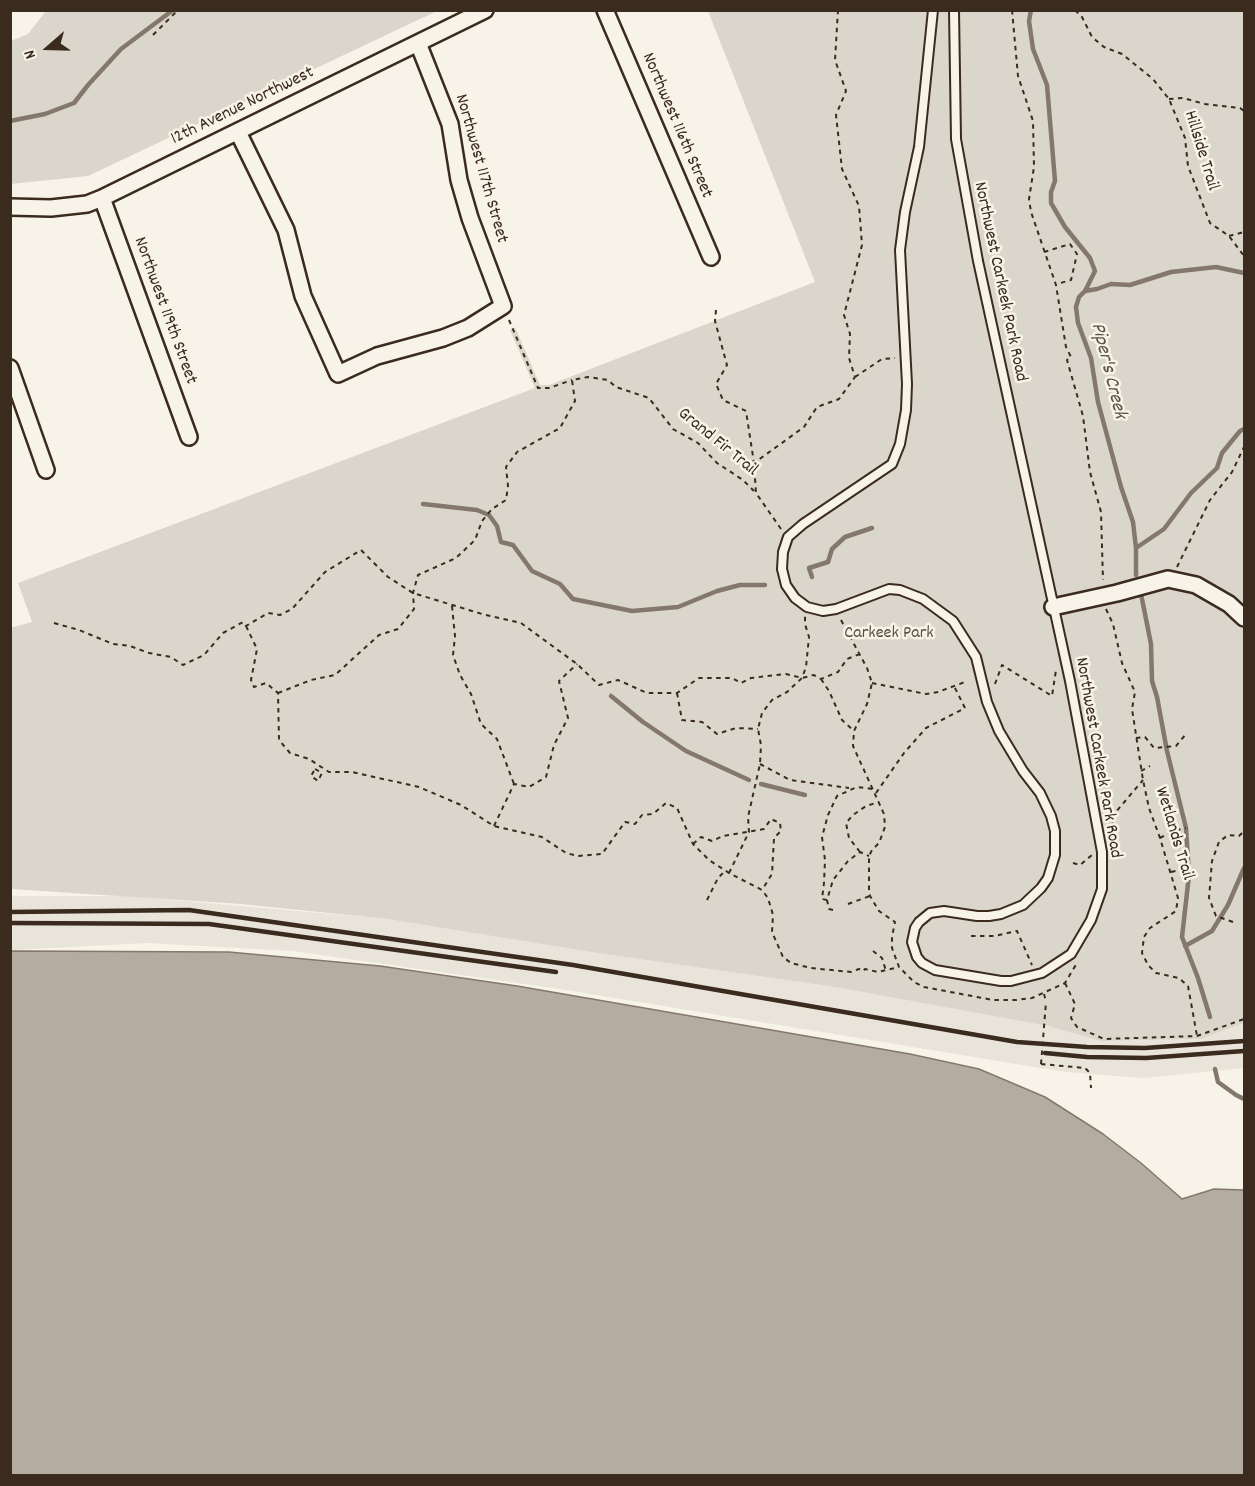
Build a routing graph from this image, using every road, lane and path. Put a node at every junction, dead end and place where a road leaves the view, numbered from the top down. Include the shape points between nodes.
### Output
1 (178, 10) edge
2 (485, 10) edge
3 (605, 10) edge
4 (838, 10) edge
5 (933, 10) edge
6 (954, 10) edge
7 (1012, 10) edge
8 (1075, 10) edge
9 (153, 35) dead end
10 (418, 43) junction
11 (1169, 99) junction
12 (1245, 111) edge
13 (238, 132) junction
14 (102, 198) junction
15 (10, 207) edge
16 (1245, 232) edge
17 (1229, 236) junction
18 (1044, 252) junction
19 (1245, 256) edge
20 (711, 257) dead end
21 (1056, 285) junction
22 (503, 306) junction
23 (716, 310) dead end
24 (894, 358) dead end
25 (10, 368) edge
26 (855, 377) junction
27 (572, 380) junction
28 (189, 437) dead end
29 (1245, 447) edge
30 (754, 464) junction
31 (46, 470) dead end
32 (756, 493) junction
33 (784, 533) dead end
34 (1168, 579) junction
35 (1103, 581) dead end
36 (413, 593) junction
37 (1103, 603) dead end
38 (452, 606) junction
39 (1053, 608) junction
40 (836, 609) junction
41 (1245, 618) edge
42 (54, 623) dead end
43 (805, 624) dead end
44 (246, 626) junction
45 (860, 654) junction
46 (577, 664) junction
47 (802, 678) junction
48 (820, 679) junction
49 (1055, 681) dead end
50 (872, 682) junction
51 (965, 682) dead end
52 (954, 686) junction
53 (991, 692) dead end
54 (278, 693) junction
55 (677, 693) junction
56 (758, 729) junction
57 (854, 731) junction
58 (1186, 734) dead end
59 (1136, 738) junction
60 (760, 764) junction
61 (1149, 766) dead end
62 (321, 767) junction
63 (319, 771) dead end
64 (1141, 771) junction
65 (514, 784) junction
66 (852, 789) junction
67 (873, 789) junction
68 (875, 794) junction
69 (879, 802) junction
70 (494, 826) junction
71 (1186, 828) dead end
72 (1245, 831) edge
73 (749, 832) junction
74 (1160, 838) junction
75 (693, 844) junction
76 (860, 852) junction
77 (1094, 853) dead end
78 (869, 856) junction
79 (1073, 863) dead end
80 (725, 870) junction
81 (1171, 872) junction
82 (729, 873) junction
83 (1189, 875) dead end
84 (762, 890) junction
85 (870, 896) junction
86 (706, 900) dead end
87 (827, 900) junction
88 (848, 904) dead end
89 (833, 910) dead end
90 (1233, 922) dead end
91 (971, 936) dead end
92 (873, 951) dead end
93 (899, 967) junction
94 (1033, 968) dead end
95 (886, 971) junction
96 (1044, 994) junction
97 (1245, 1003) edge
98 (1244, 1019) edge
99 (1197, 1036) junction
100 (1091, 1088) dead end

1 - 9 path
2 - 10 street, 12th Avenue Northwest
3 - 20 street, Northwest 116th Street
4 - 26 path via 836,60 846,91 836,115 842,169 859,206 862,245 844,315
5 - 40 lane, Northwest Carkeek Park Road via 919,147 900,250 907,384 900,444 892,464 803,524 788,537 783,552 786,585 795,598 807,607
6 - 39 lane, Northwest Carkeek Park Road via 956,139 978,261
7 - 18 path via 1018,76 1034,121 1029,199
8 - 11 path, Hillside Trail via 1083,17 1092,37 1122,54 1153,79
10 - 13 street, 12th Avenue Northwest
10 - 22 street, Northwest 117th Street via 450,124 470,218
11 - 12 path via 1183,98
11 - 17 path, Hillside Trail via 1210,223
13 - 14 street, 12th Avenue Northwest
13 - 22 street via 286,230 303,296 338,374 378,356 468,328
14 - 15 street, 12th Avenue Northwest via 87,204 51,208
14 - 28 street, Northwest 119th Street
16 - 17 path
17 - 19 path, Hillside Trail
18 - 21 path
18 - 21 path via 1070,244 1077,254 1071,280
21 - 35 path via 1071,357 1067,360 1083,416 1090,472 1101,512
22 - 27 path, Grand Fir Trail via 538,388
23 - 30 path via 715,321 728,365 716,384 723,400 746,411
24 - 26 path via 882,359
25 - 31 street
26 - 30 path via 839,399 817,407 804,427
27 - 32 path, Grand Fir Trail via 608,380 615,387 649,398 673,429 698,443
27 - 36 path via 575,401 560,428 517,452 506,466 506,500 492,509 475,540 456,558 418,575
29 - 34 path via 1210,500 1181,562
30 - 32 path
32 - 33 path, Grand Fir Trail
34 - 39 street
34 - 41 street via 1196,585
36 - 38 path
36 - 44 path via 388,577 361,550 325,572 292,609 280,615 268,613
36 - 54 path via 414,609 398,629 379,635 335,675
37 - 59 path, Wetlands Trail via 1135,692 1132,709
38 - 46 path via 521,623
38 - 65 path via 453,655 481,724 497,739
39 - 40 lane, Northwest Carkeek Park Road via 1102,852 1102,889 1091,920 1071,954 1036,975 1001,981 928,967 917,957 913,934 930,913 995,915 1013,910 1033,897 1048,878 1055,855 1051,816 999,731 976,657 953,621 900,590 889,589
40 - 45 path
42 - 44 path via 113,644 171,657 183,665 204,655 224,633 243,622
43 - 47 path via 809,637
44 - 54 path via 257,649 251,680 254,687 266,683
45 - 48 path via 847,659 838,672
45 - 50 path
46 - 55 path via 599,684 618,680 647,693
46 - 65 path via 560,681 568,718 554,745 546,777 530,787
47 - 48 path via 814,675
47 - 55 path via 786,674 741,683 732,678 699,678
47 - 56 path via 788,692 772,700 762,713
48 - 57 path via 842,720
49 - 53 path via 1052,696 1002,665
50 - 52 path via 926,694
50 - 57 path
51 - 52 path
52 - 68 path via 965,708 926,728
54 - 62 path via 279,740 290,753
55 - 56 path via 682,720 702,722 717,734 736,728
56 - 60 path
57 - 67 path via 853,746
58 - 59 path via 1176,746 1154,748 1145,737
59 - 64 path, Wetlands Trail
60 - 66 path via 790,780
60 - 73 path via 748,817
61 - 64 path
62 - 63 path
62 - 70 path via 329,772 352,772 419,787 461,805
64 - 74 path, Wetlands Trail
65 - 70 path
66 - 67 path
66 - 87 path via 837,796 822,837 822,899
67 - 68 path
68 - 69 path
69 - 76 path via 866,806 846,823 849,837
69 - 78 path via 885,828
70 - 75 path via 542,837 566,853 602,854 625,822 634,824 642,815 653,814 666,803 677,808
71 - 74 path
72 - 90 path via 1219,842 1212,861 1209,897 1216,916
73 - 75 path via 712,841 701,837
73 - 82 path
73 - 84 path via 764,828 771,819 780,823 781,831 774,838 772,874
74 - 81 path, Wetlands Trail
75 - 80 path
76 - 78 path
76 - 87 path via 833,880
77 - 79 path via 1080,865
78 - 85 path
80 - 82 path
80 - 86 path
81 - 83 path via 1180,870
81 - 99 path, Wetlands Trail via 1178,898 1176,911 1150,928 1142,953 1156,973 1179,978 1188,986
82 - 84 path
84 - 95 path via 773,915 772,932 783,957 791,963 838,971
85 - 88 path
85 - 93 path via 879,911 895,922 892,948
87 - 89 path
91 - 94 path via 994,936 1016,930
92 - 95 path via 882,958
93 - 95 path
93 - 96 path via 914,982 933,990 993,1000
96 - 99 path via 1065,983 1075,1004 1071,1018 1077,1027 1104,1039
96 - 100 path, bridge via 1041,1064 1085,1068 1090,1073
97 - 98 path
98 - 99 path

